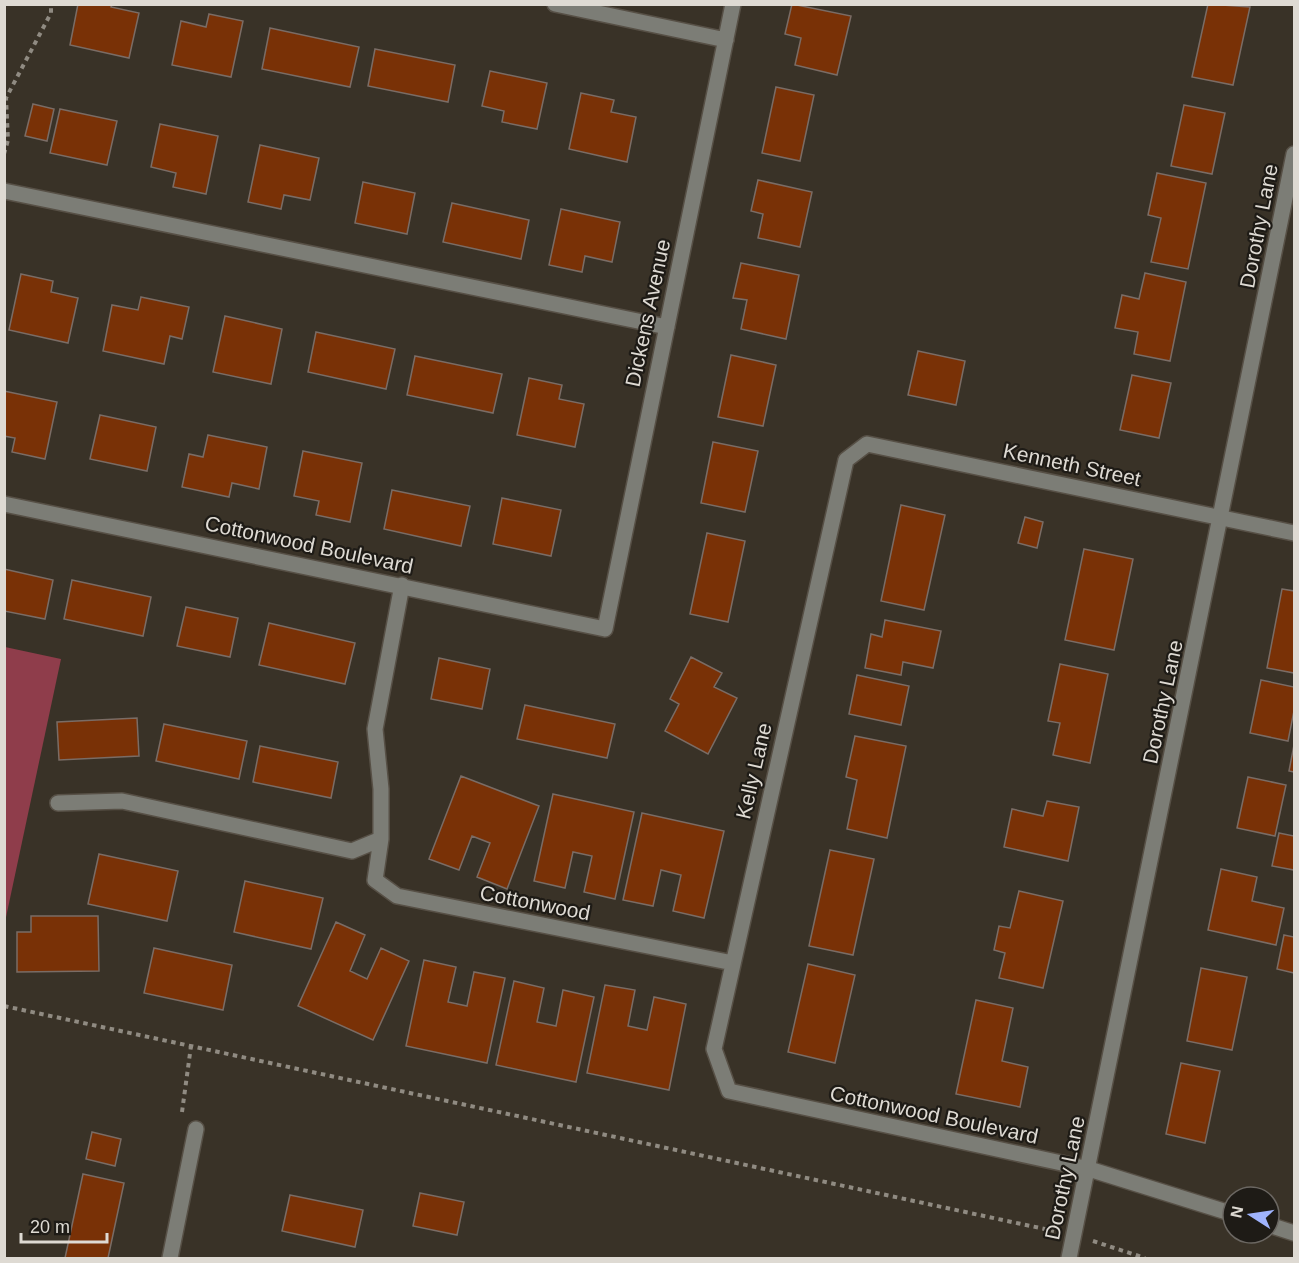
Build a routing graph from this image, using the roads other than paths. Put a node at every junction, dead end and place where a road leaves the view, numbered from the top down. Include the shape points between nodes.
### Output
1 (555, 4) edge
2 (733, 4) edge
3 (726, 40) junction
4 (1294, 154) edge
5 (4, 191) edge
6 (667, 327) junction
7 (846, 460) joint
8 (4, 504) edge
9 (1222, 518) junction
10 (1294, 533) edge
11 (402, 585) junction
12 (605, 629) joint
13 (58, 803) dead end
14 (381, 839) junction
15 (733, 963) junction
16 (729, 1090) joint
17 (196, 1129) road end
18 (1089, 1169) junction
19 (1221, 1210) edge
20 (170, 1258) edge
21 (1069, 1258) edge

1 - 3 street
2 - 3 street, Dickens Avenue
3 - 6 street, Dickens Avenue
4 - 9 street, Dorothy Lane
5 - 6 street
6 - 12 street, Dickens Avenue
7 - 9 street, Kenneth Street via 867,444
7 - 15 street, Kelly Lane
8 - 11 street, Cottonwood Boulevard
9 - 10 street, Kenneth Street
9 - 18 street, Dorothy Lane
11 - 12 street, Cottonwood Boulevard
11 - 14 street, Cottonwood via 375,729
13 - 14 street via 122,801 352,851
14 - 15 street, Cottonwood via 375,880 397,896
15 - 16 street, Kelly Lane via 714,1049
16 - 18 street, Cottonwood Boulevard
17 - 20 street
18 - 19 street, Cottonwood Boulevard
18 - 21 street, Dorothy Lane

